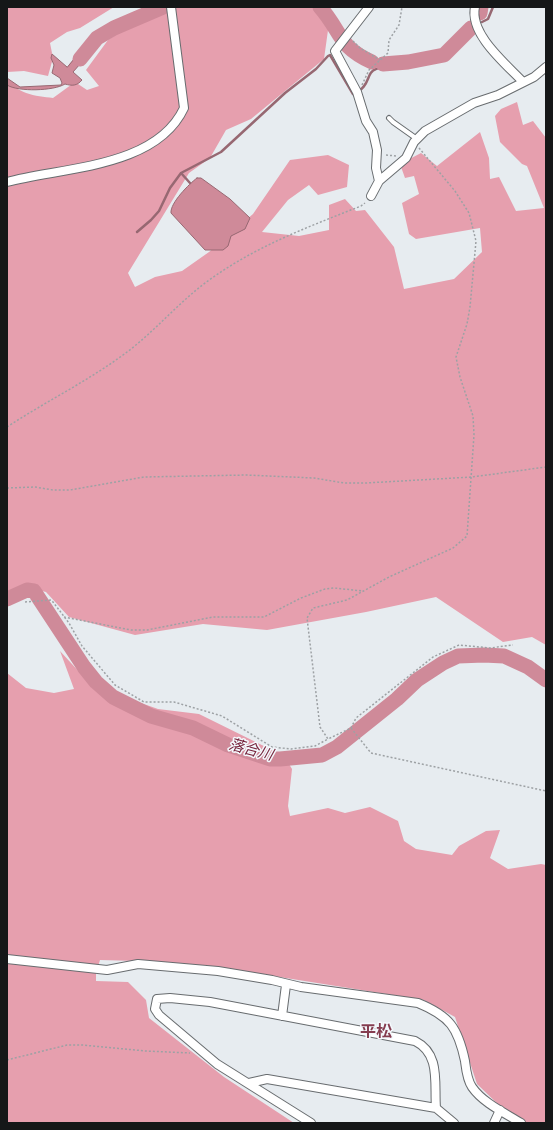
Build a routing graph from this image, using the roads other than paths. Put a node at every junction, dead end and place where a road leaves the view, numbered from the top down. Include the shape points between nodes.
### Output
1 (172, 7) edge
2 (369, 7) edge
3 (475, 7) edge
4 (546, 67) edge
5 (523, 82) junction
6 (389, 118) dead end
7 (416, 141) junction
8 (379, 181) junction
9 (7, 182) edge
10 (371, 196) road end
11 (7, 959) edge
12 (286, 984) junction
13 (282, 1016) junction
14 (249, 1083) junction
15 (436, 1108) junction
16 (500, 1110) junction
17 (311, 1123) edge
18 (454, 1123) edge
19 (494, 1123) edge
20 (521, 1123) edge

1 - 9 street via 184,108 171,129 132,153 111,161
2 - 8 street via 335,51 356,90 373,132
3 - 5 street via 475,22 489,46
4 - 5 street
5 - 7 street via 498,95 474,103 425,131
6 - 7 lane
7 - 8 street via 406,158
8 - 10 street
11 - 12 street via 107,970 138,964 218,971
12 - 13 street
12 - 16 street via 418,1003 434,1009 446,1018 461,1043 471,1085 477,1094
13 - 14 street via 210,1002 170,998 157,1000 155,1009 159,1015 218,1064
13 - 15 street via 415,1041 425,1046 435,1067
14 - 15 street via 267,1079
14 - 17 street
15 - 18 street
16 - 19 street
16 - 20 street

